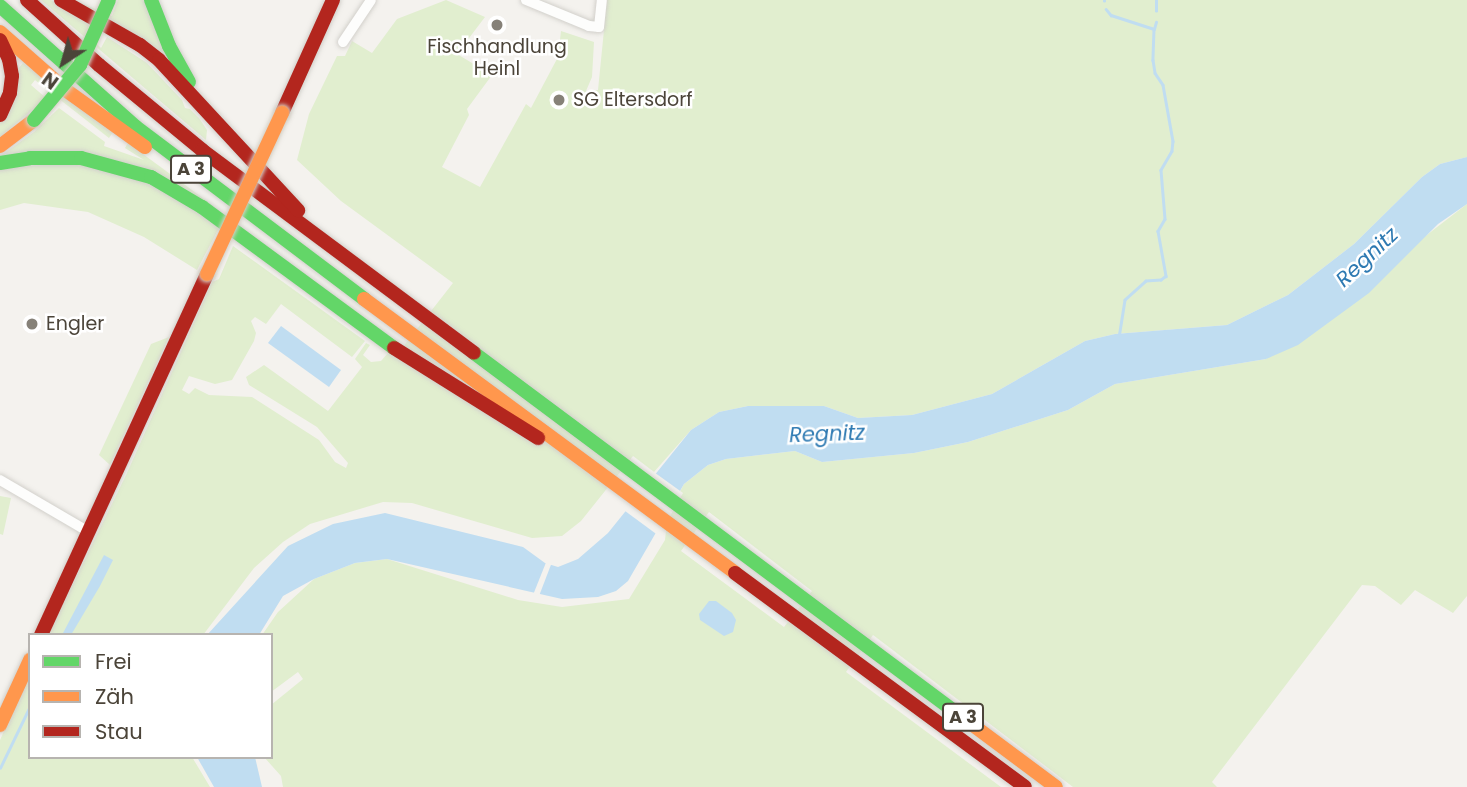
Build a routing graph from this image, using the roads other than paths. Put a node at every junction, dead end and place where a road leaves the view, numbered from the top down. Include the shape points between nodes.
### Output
1 (27, 0) edge
2 (61, 0) edge
3 (109, 0) edge
4 (151, 0) edge
5 (333, 0) edge
6 (371, 0) edge
7 (526, 0) edge
8 (602, 0) edge
9 (0, 6) edge
10 (0, 32) edge
11 (0, 40) edge
12 (343, 42) dead end
13 (0, 115) edge
14 (220, 125) junction
15 (0, 146) edge
16 (0, 163) edge
17 (399, 297) junction
18 (390, 321) junction
19 (465, 382) junction
20 (595, 467) junction
21 (0, 480) edge
22 (89, 532) junction
23 (42, 633) edge
24 (28, 664) edge
25 (0, 725) edge
26 (1026, 787) edge
27 (1056, 787) edge

1 - 17 main road, A 3 via 202,150
2 - 14 main road via 140,45
3 - 15 main road, bridge via 80,65 34,120
4 - 14 main road via 185,76
5 - 22 main road, bridge
6 - 12 street
7 - 8 street via 599,27
9 - 18 main road, A 3 via 136,127
10 - 18 main road via 67,91 293,259
11 - 13 main road via 12,76
14 - 17 main road via 276,189
16 - 19 main road, A 3 via 81,158 151,177 202,207 378,337
17 - 27 main road, A 3
18 - 19 main road, A 3
19 - 20 main road, A 3
19 - 20 main road via 560,449
20 - 26 main road, A 3
21 - 22 street
22 - 23 main road
24 - 25 main road

